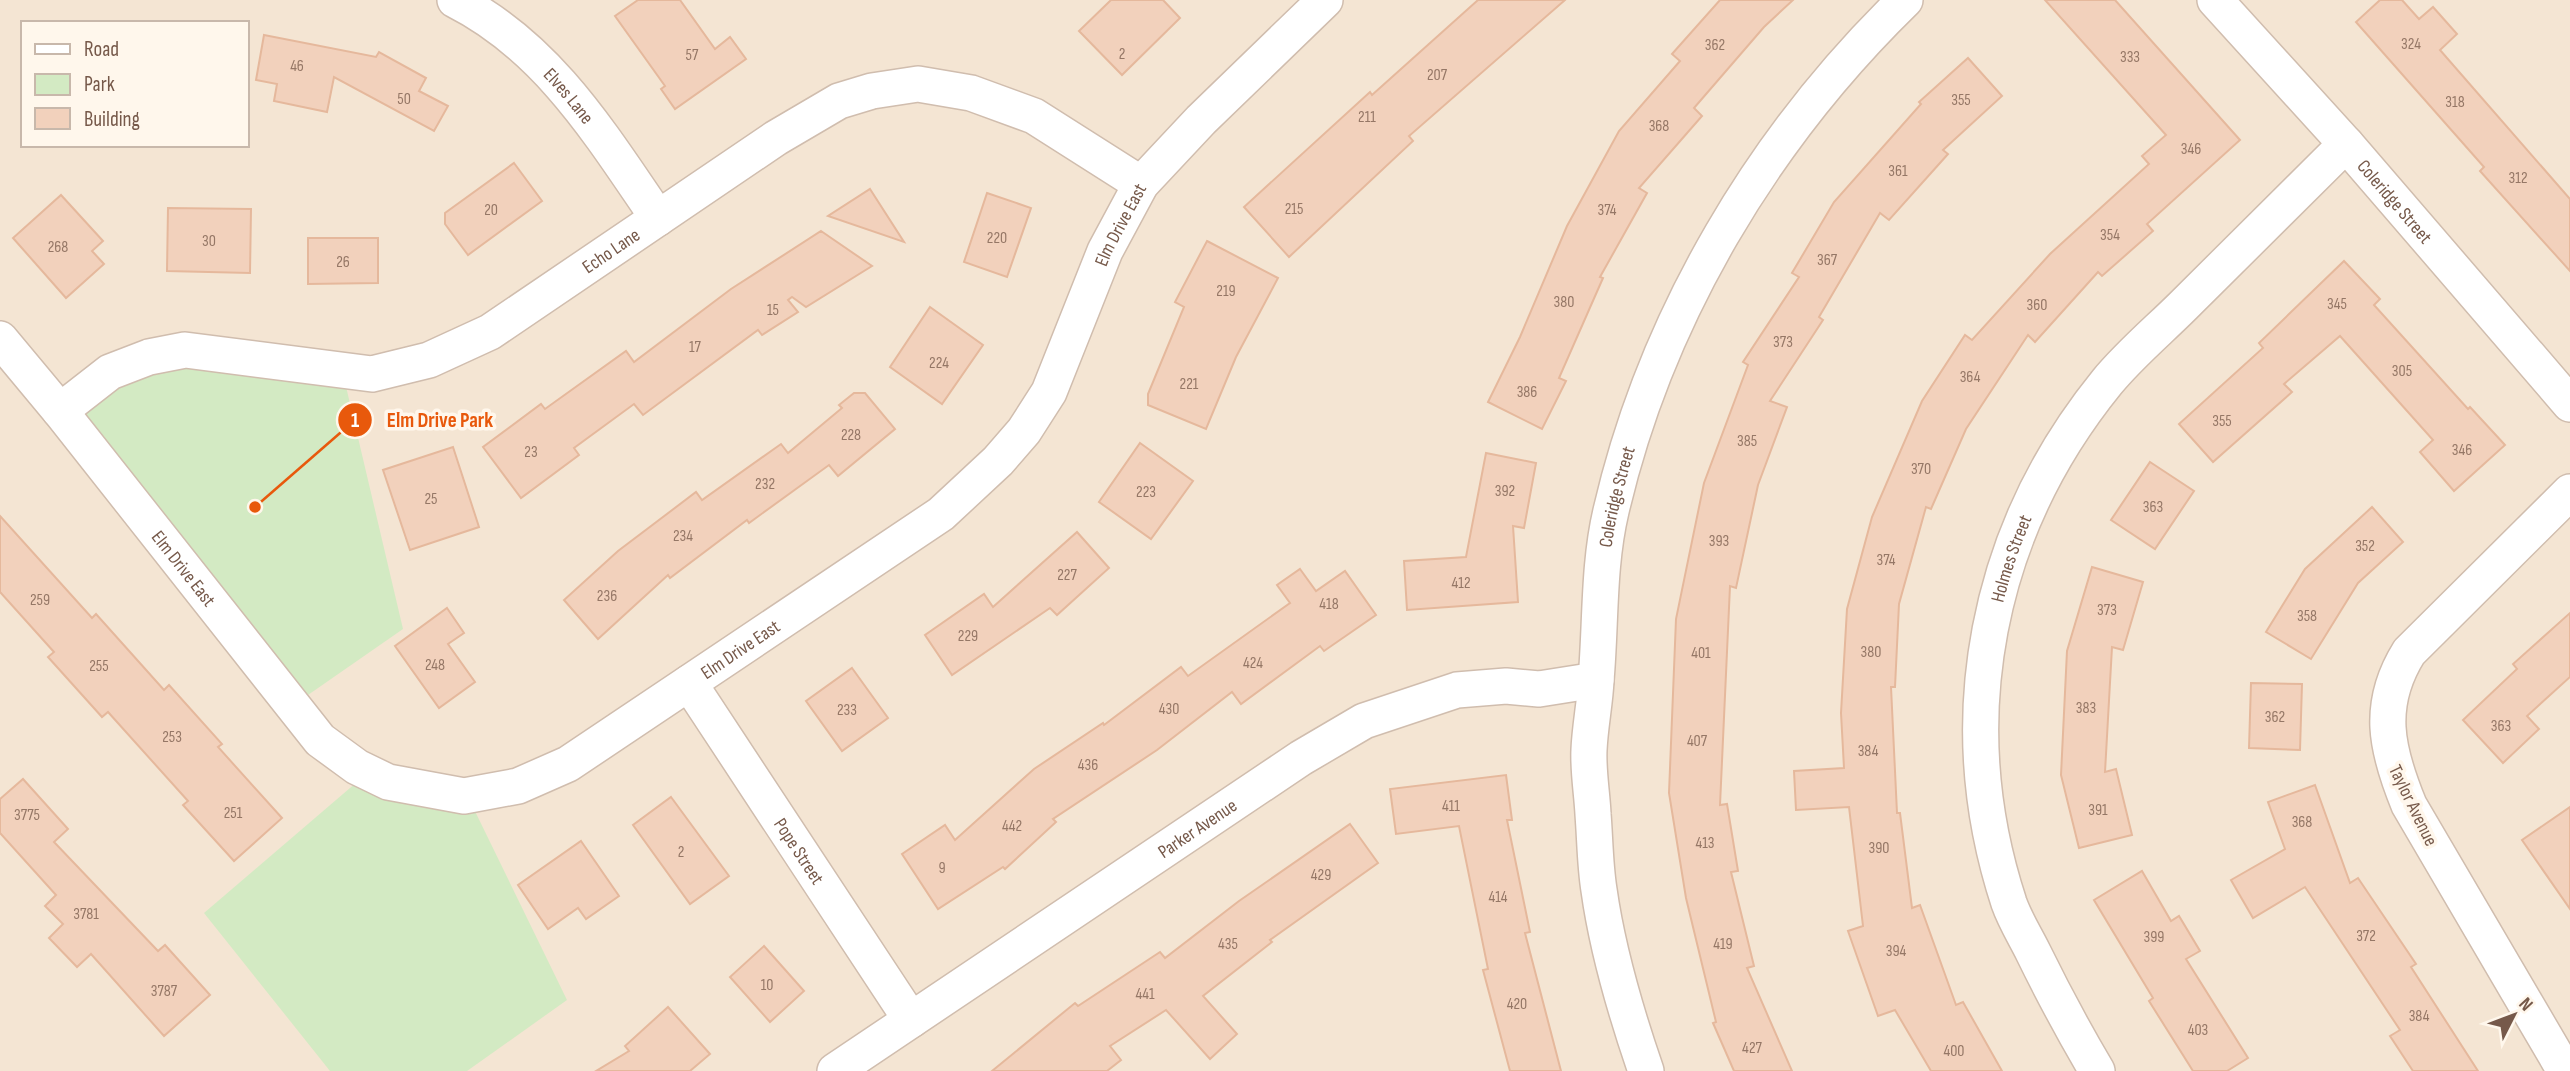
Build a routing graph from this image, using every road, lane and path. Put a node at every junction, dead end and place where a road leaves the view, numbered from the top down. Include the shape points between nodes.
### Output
1 (455, 0) edge
2 (1325, 0) edge
3 (1905, 0) edge
4 (2215, 0) edge
5 (2346, 144) junction
6 (1141, 184) junction
7 (658, 218) junction
8 (0, 339) edge
9 (2570, 404) edge
10 (60, 411) junction
11 (2570, 492) edge
12 (1596, 680) junction
13 (689, 683) junction
14 (911, 1020) junction
15 (835, 1071) edge
16 (1646, 1071) edge
17 (2097, 1071) edge
18 (2566, 1071) edge

1 - 7 street, Elves Lane via 538,58 581,106
2 - 6 street, Elm Drive East
3 - 12 street, Coleridge Street via 1857,46 1781,140 1730,218 1671,333 1642,407 1611,510 1602,561
4 - 5 street, Coleridge Street
5 - 9 street, Coleridge Street
5 - 17 street, Holmes Street via 2108,381 2050,463 2023,515 2004,569 1983,680 1982,774 1990,832 2010,905
6 - 7 street, Echo Lane via 1034,116 971,93 918,84 839,101
6 - 13 street, Elm Drive East via 1105,251 1049,392 998,461 942,514
7 - 10 street, Echo Lane via 490,332 429,360 372,374 185,350 110,372
8 - 10 street, Elm Drive East
10 - 13 street, Elm Drive East via 320,740 357,768 388,782 464,796 518,786 568,764
11 - 18 street, Taylor Avenue via 2409,652 2395,674 2386,721 2391,761 2409,804
12 - 14 street, Parker Avenue via 1539,689 1457,690 1364,721 1301,758
12 - 16 street, Coleridge Street via 1589,752 1599,890
13 - 14 street, Pope Street
14 - 15 street, Parker Avenue

